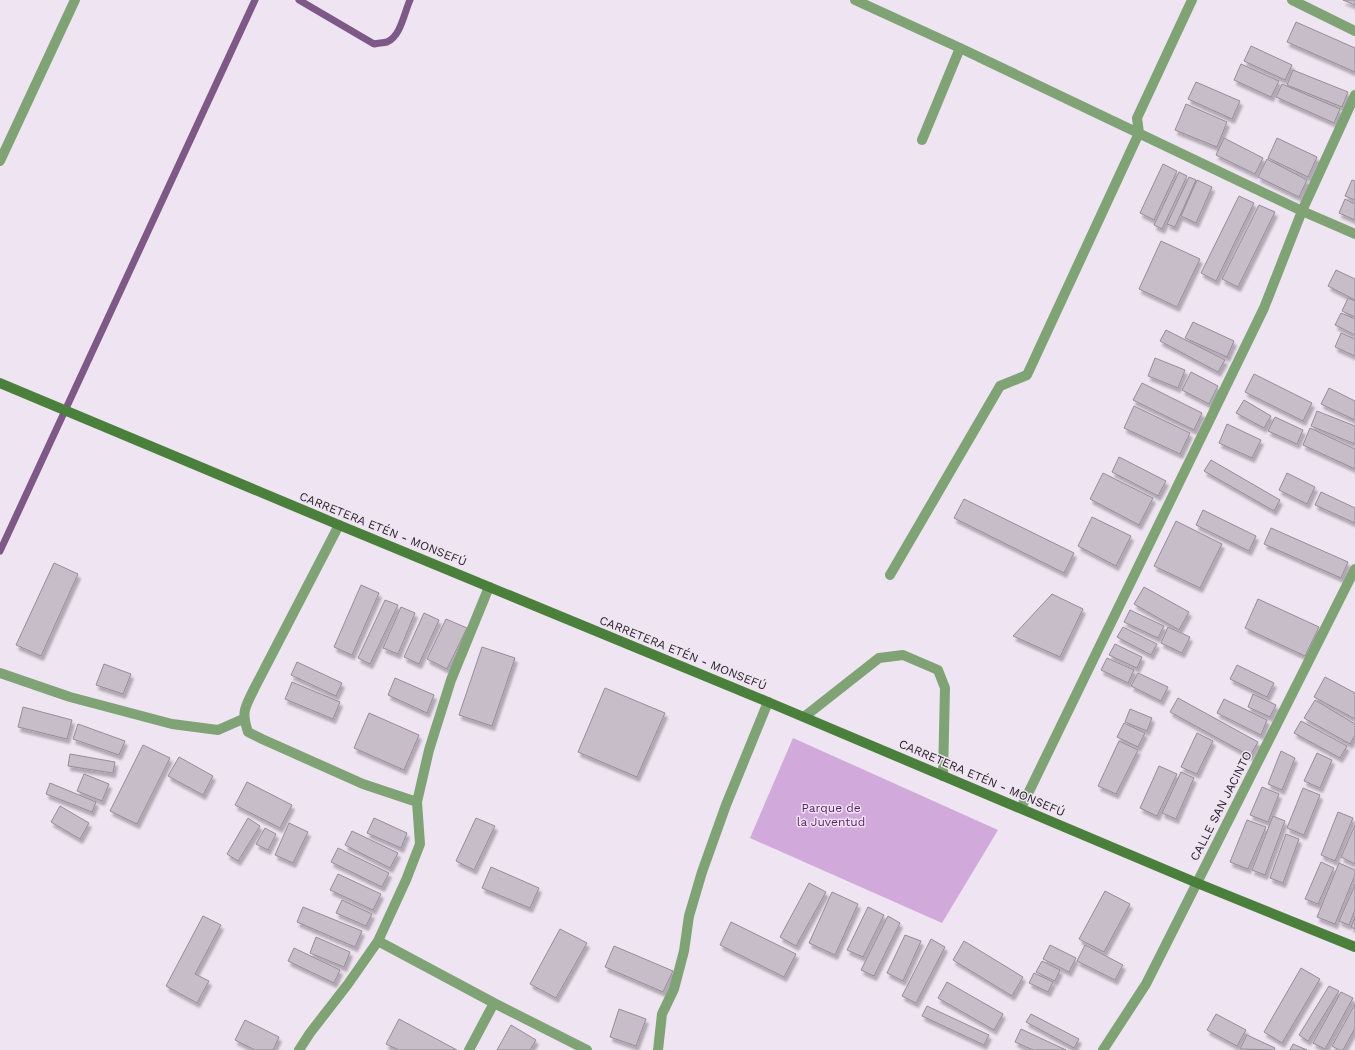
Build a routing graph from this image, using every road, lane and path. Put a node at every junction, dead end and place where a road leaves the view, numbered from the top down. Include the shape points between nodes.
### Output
1 (74, 0) edge
2 (855, 0) edge
3 (1192, 0) edge
4 (1292, 0) edge
5 (1355, 30) edge
6 (960, 48) junction
7 (1355, 95) edge
8 (1139, 133) junction
9 (922, 140) dead end
10 (0, 161) edge
11 (1302, 211) junction
12 (1355, 234) edge
13 (0, 384) edge
14 (339, 525) junction
15 (1355, 570) edge
16 (890, 575) dead end
17 (489, 587) junction
18 (0, 673) edge
19 (768, 702) junction
20 (804, 717) junction
21 (243, 719) junction
22 (943, 776) junction
23 (417, 802) junction
24 (1021, 808) junction
25 (1197, 883) junction
26 (378, 941) junction
27 (1355, 947) edge
28 (494, 1003) junction
29 (299, 1050) edge
30 (469, 1050) edge
31 (587, 1050) edge
32 (658, 1050) edge
33 (1103, 1050) edge

1 - 10 street
2 - 6 street
3 - 8 street via 1136,118
4 - 5 street
6 - 8 street
6 - 9 street
7 - 11 street
8 - 11 street
8 - 16 street via 1027,375 1000,386
11 - 12 street
11 - 24 street via 1264,308
13 - 14 main road, CARRETERA ETÉN - MONSEFÚ
14 - 17 main road, CARRETERA ETÉN - MONSEFÚ
14 - 21 street via 245,707
15 - 25 street, CALLE SAN JACINTO
17 - 19 main road, CARRETERA ETÉN - MONSEFÚ
17 - 23 street via 451,680 429,750
18 - 21 street via 70,697 172,724 218,730
19 - 20 main road, CARRETERA ETÉN - MONSEFÚ
19 - 32 street via 702,872 689,916 676,982 662,1014
20 - 22 main road, CARRETERA ETÉN - MONSEFÚ
20 - 22 street via 879,658 903,655 922,663 938,670 945,688
21 - 23 street via 248,732 262,739 364,784
22 - 24 main road, CARRETERA ETÉN - MONSEFÚ
23 - 26 street via 420,844
24 - 25 main road, CARRETERA ETÉN - MONSEFÚ
25 - 27 main road, CARRETERA ETÉN - MONSEFÚ
25 - 33 street, CALLE SAN JACINTO via 1146,984
26 - 28 street
26 - 29 street
28 - 30 street
28 - 31 street

